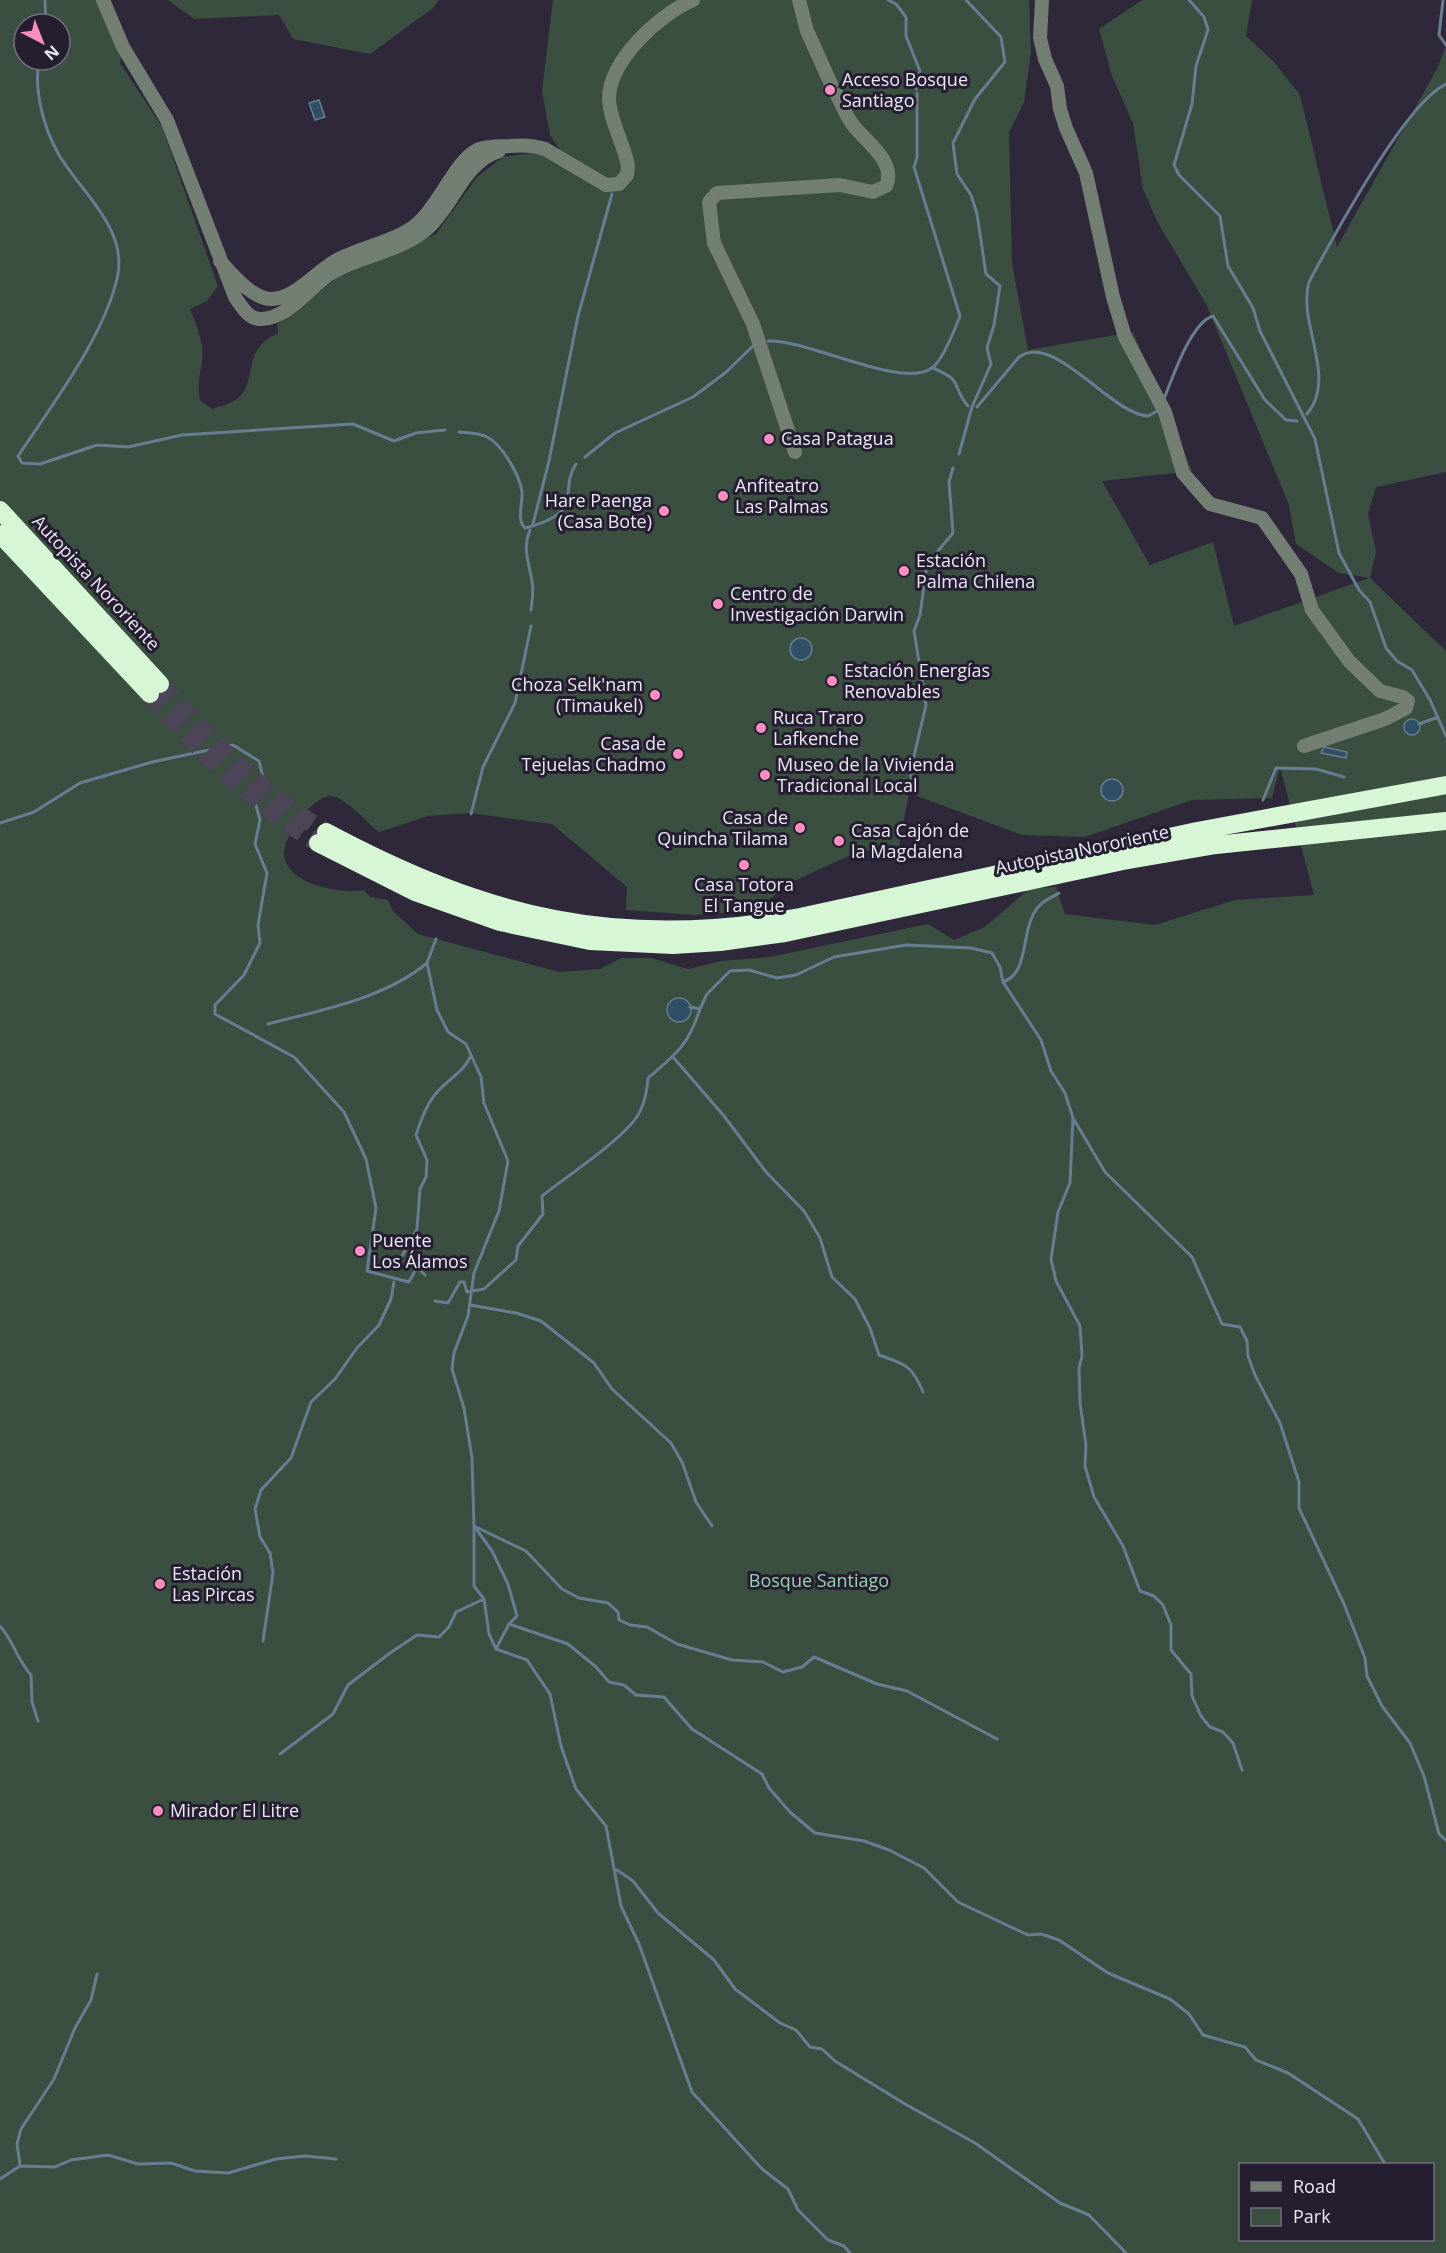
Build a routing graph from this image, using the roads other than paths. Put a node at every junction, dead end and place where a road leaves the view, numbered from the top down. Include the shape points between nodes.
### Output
1 (103, 0) edge
2 (693, 0) edge
3 (799, 0) edge
4 (1042, 0) edge
5 (514, 146) junction
6 (220, 261) junction
7 (263, 297) junction
8 (260, 320) junction
9 (795, 452) dead end
10 (0, 510) edge
11 (0, 534) edge
12 (132, 662) junction
13 (155, 689) tunnel mouth
14 (1304, 746) dead end
15 (1446, 785) edge
16 (1446, 821) edge

1 - 6 street via 123,48 167,120
2 - 5 street via 652,26 631,50 611,85 610,108 628,166 622,182 606,185 545,149
3 - 9 street via 807,31 834,89 852,124 884,162 888,180 886,186 873,192 840,186 725,192 717,193 709,202 714,243 753,324
4 - 14 street via 1042,49 1057,86 1066,128 1086,173 1125,338 1165,412 1183,473 1210,504 1262,518 1301,574 1312,610 1348,661 1380,691 1408,701 1406,708 1385,719
5 - 7 street via 476,150 435,206 415,226 337,259 286,296
5 - 8 street via 480,161 439,217 417,236 339,269 283,310
6 - 7 street
6 - 8 street via 235,297 248,314
7 - 8 street via 252,307
10 - 12 highway, Autopista Nororiente
11 - 12 highway, Autopista Nororiente
12 - 13 highway, Autopista Nororiente
15 - 16 highway, Autopista Nororiente via 1187,833 800,917 742,927 667,932 578,925 503,908 322,838 391,882 489,918 590,941 673,945 785,933 1190,850

